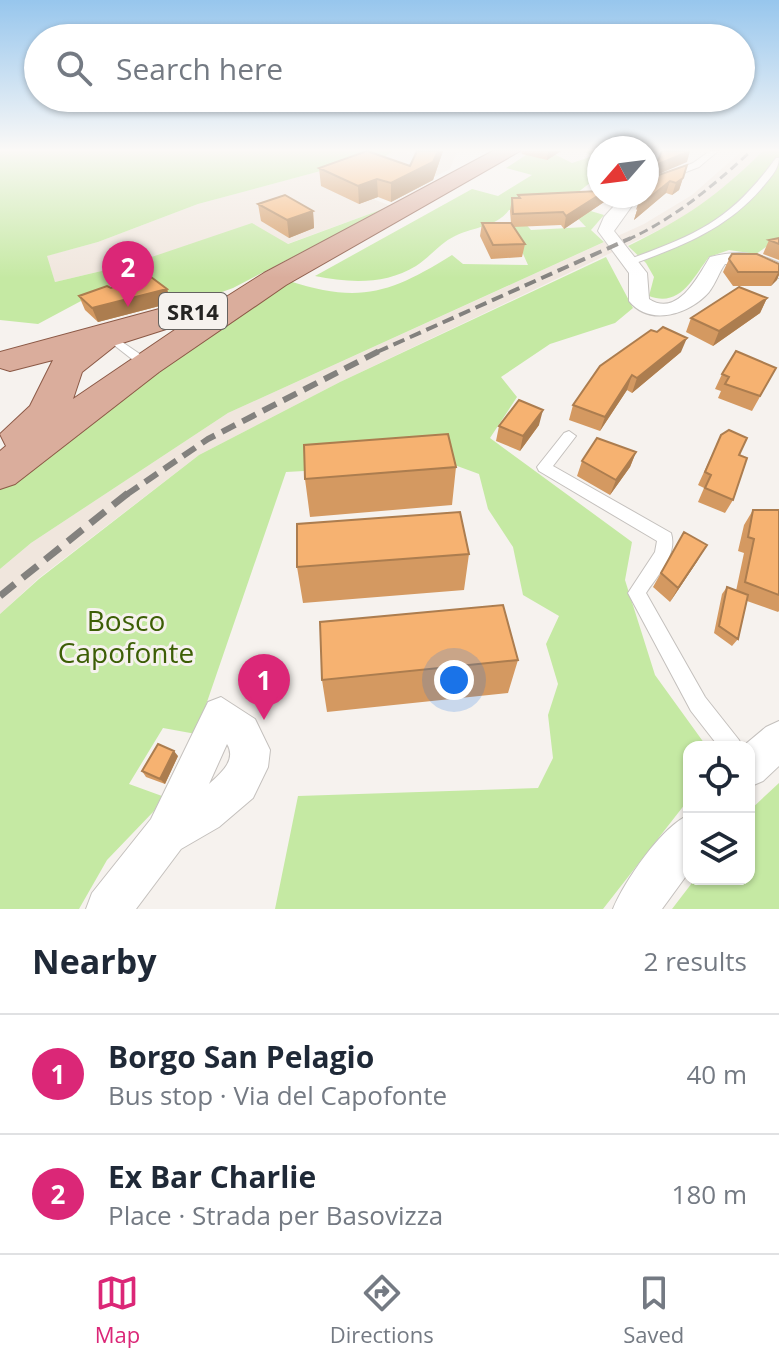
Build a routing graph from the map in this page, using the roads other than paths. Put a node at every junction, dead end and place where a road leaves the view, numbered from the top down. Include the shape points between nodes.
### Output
1 (431, 193) edge
2 (754, 193) edge
3 (620, 208) edge
4 (630, 262) junction
5 (779, 272) edge
6 (275, 279) junction
7 (109, 336) junction
8 (146, 364) junction
9 (2, 368) edge
10 (60, 381) junction
11 (51, 435) junction
12 (569, 436) dead end
13 (0, 446) edge
14 (0, 473) edge
15 (779, 740) edge
16 (727, 741) edge
17 (755, 762) edge
18 (166, 834) dead end
19 (683, 844) edge
20 (108, 909) edge
21 (635, 909) edge

1 - 6 main road, SR14
2 - 4 lane via 728,219 700,235
3 - 4 street via 606,231
4 - 5 street via 641,285 639,301 655,311 701,289 716,261 756,259
6 - 7 main road, SR14
6 - 8 main road, SR14
7 - 8 lane
7 - 9 main road
7 - 10 main road via 73,361
8 - 10 main road via 93,381
8 - 11 main road
9 - 10 main road
9 - 13 main road via 29,388 33,404
10 - 11 main road via 69,393 67,407
10 - 13 main road via 44,415
11 - 14 main road
12 - 16 lane via 544,467 665,538 663,554 637,593 698,704
15 - 17 street
18 - 20 street
19 - 21 street

